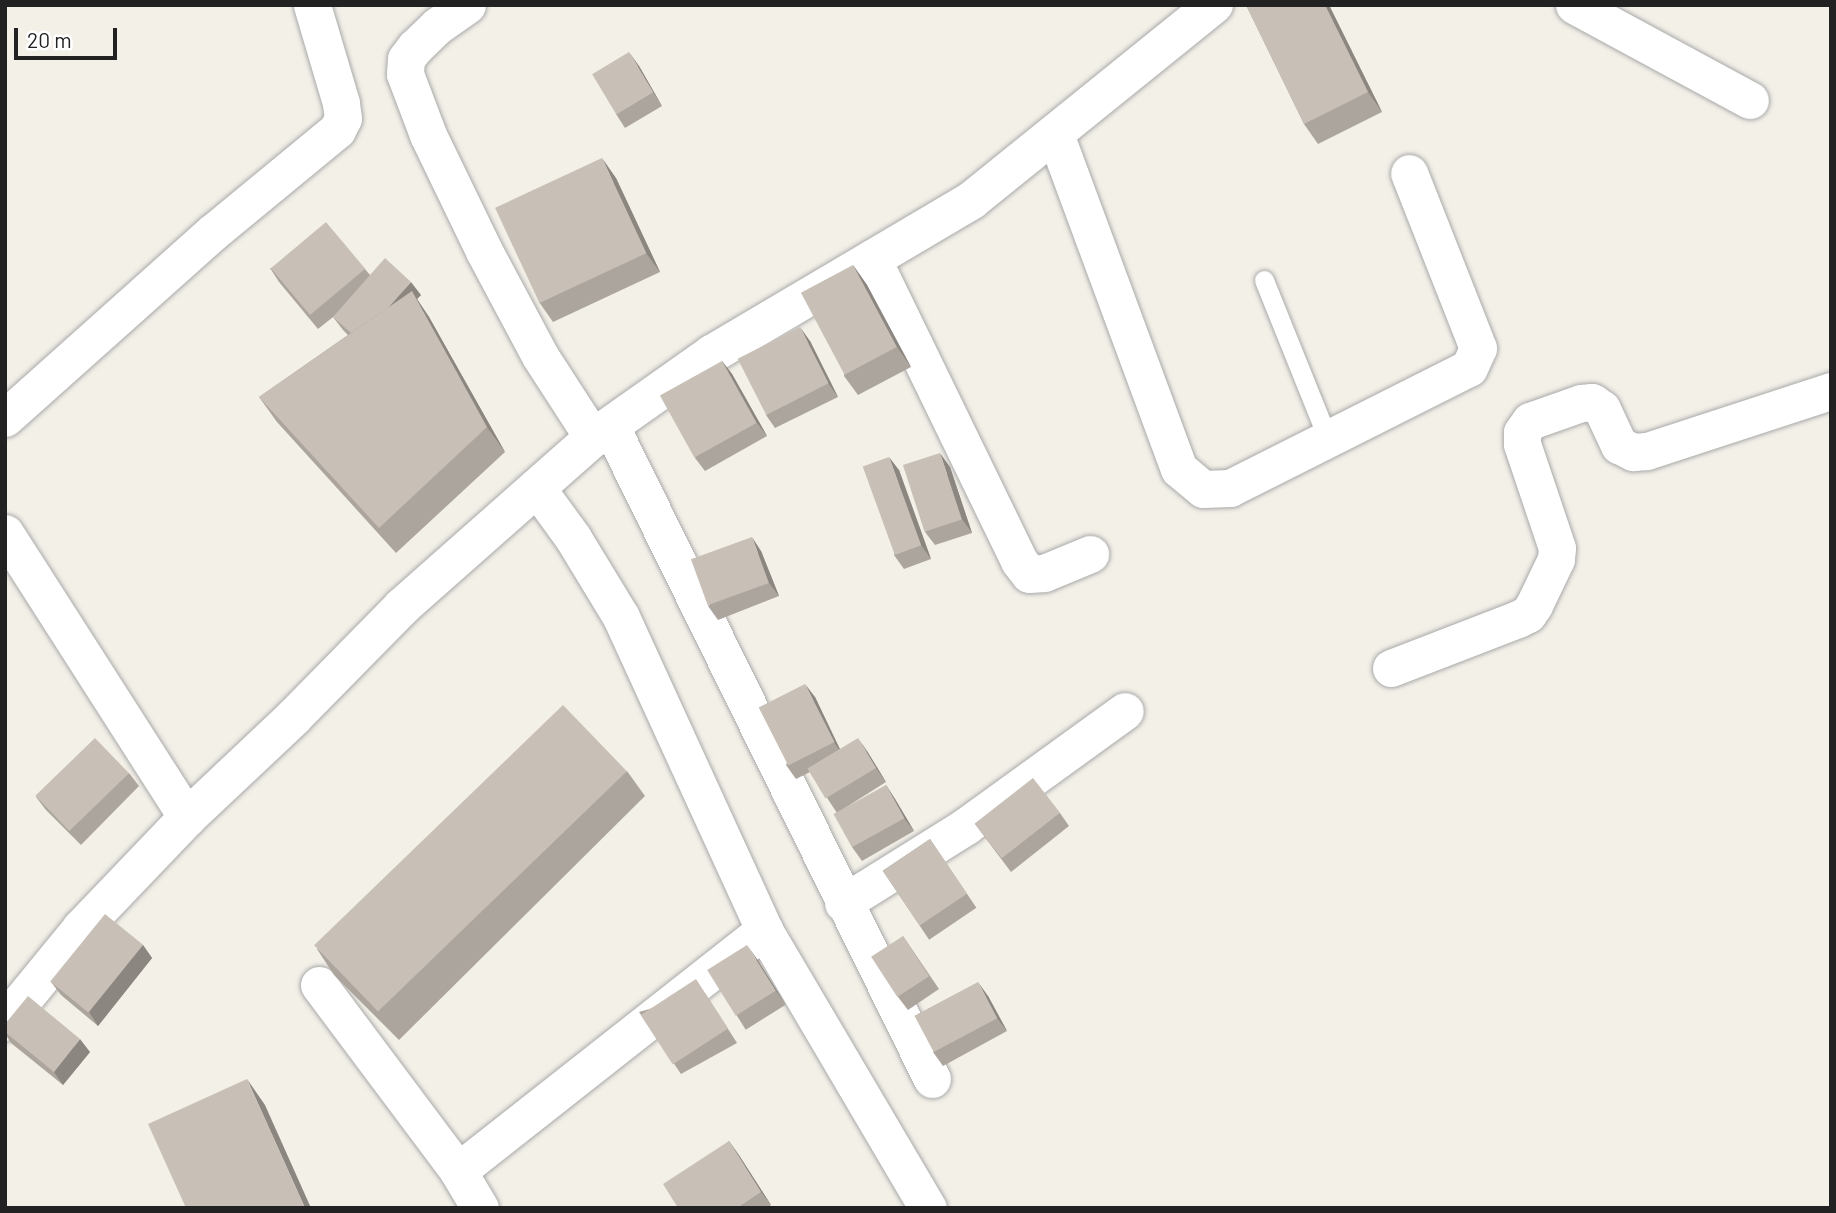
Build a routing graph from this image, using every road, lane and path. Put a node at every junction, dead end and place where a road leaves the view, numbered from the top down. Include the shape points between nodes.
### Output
1 (312, 5) edge
2 (467, 5) edge
3 (1214, 5) edge
4 (1574, 5) edge
5 (1750, 100) dead end
6 (1055, 134) junction
7 (1409, 173) dead end
8 (872, 258) junction
9 (1264, 280) dead end
10 (1831, 391) edge
11 (5, 418) edge
12 (602, 432) junction
13 (1328, 439) junction
14 (536, 487) junction
15 (5, 533) edge
16 (1090, 554) dead end
17 (1391, 668) dead end
18 (1125, 710) dead end
19 (187, 818) junction
20 (843, 903) junction
21 (764, 930) junction
22 (319, 985) edge
23 (5, 1022) edge
24 (932, 1079) dead end
25 (458, 1171) junction
26 (480, 1208) edge
27 (928, 1208) edge

1 - 11 street via 341,103 337,130 212,233
2 - 12 street via 415,47 406,60 405,74 428,135 540,356
3 - 6 street
4 - 5 street
6 - 8 street via 972,200
6 - 13 street via 1180,468 1203,489 1230,488
7 - 13 street via 1478,348 1469,368
8 - 12 street via 712,354
8 - 16 street via 1019,561 1029,574 1044,573
9 - 13 lane
10 - 17 street via 1647,451 1633,452 1619,445 1602,409 1592,402 1530,421 1522,432 1522,444 1557,548 1534,605 1518,619
12 - 14 street
12 - 20 street
14 - 19 street via 402,607
14 - 21 street via 621,617
15 - 19 street
18 - 20 street via 966,826
19 - 23 street via 81,929
20 - 24 street
21 - 25 street
21 - 27 street
22 - 25 street
25 - 26 street

